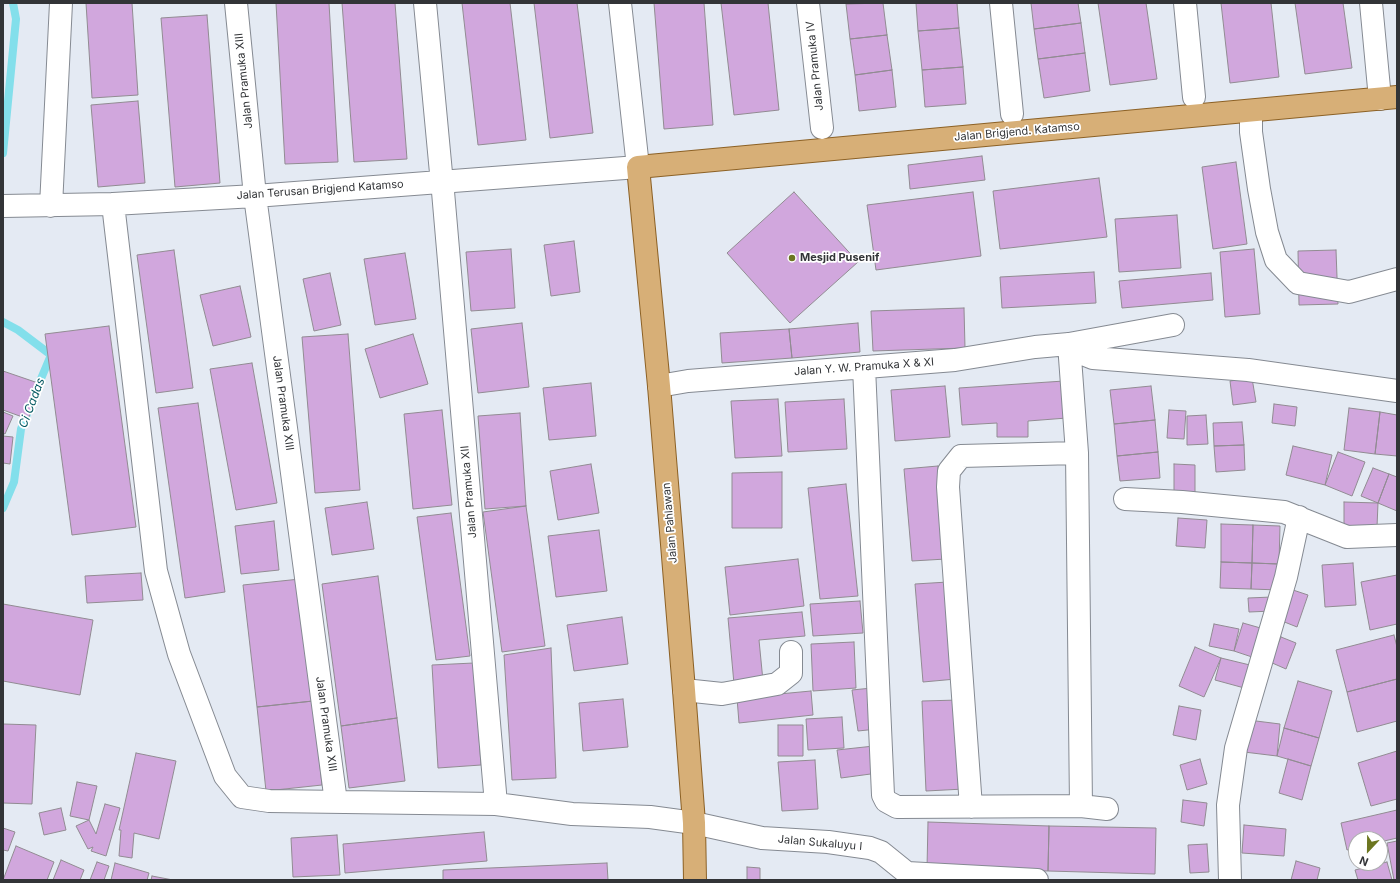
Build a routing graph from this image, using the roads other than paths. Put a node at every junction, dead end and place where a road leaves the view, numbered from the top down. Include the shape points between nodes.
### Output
1 (61, 3) edge
2 (236, 3) edge
3 (425, 3) edge
4 (620, 3) edge
5 (808, 3) edge
6 (1001, 3) edge
7 (1185, 3) edge
8 (1371, 3) edge
9 (1194, 97) dead end
10 (1388, 98) edge
11 (1251, 111) junction
12 (1012, 114) dead end
13 (822, 128) dead end
14 (638, 167) junction
15 (441, 177) junction
16 (255, 196) junction
17 (113, 204) junction
18 (3, 206) edge
19 (51, 206) junction
20 (1397, 279) edge
21 (1173, 325) dead end
22 (1068, 344) junction
23 (864, 367) junction
24 (659, 386) junction
25 (1397, 391) edge
26 (1077, 453) junction
27 (1125, 500) dead end
28 (1299, 517) junction
29 (1397, 535) edge
30 (791, 652) dead end
31 (684, 690) junction
32 (336, 802) junction
33 (496, 804) junction
34 (1081, 806) junction
35 (971, 807) junction
36 (1107, 809) dead end
37 (694, 823) junction
38 (695, 880) edge
39 (1037, 880) edge
40 (1230, 880) edge

1 - 19 street
2 - 16 street, Jalan Pramuka XIII
3 - 15 street, Jalan Pramuka XII
4 - 14 street
5 - 13 street, Jalan Pramuka IV
6 - 12 street
7 - 9 street
8 - 10 street
10 - 11 main road, Jalan Brigjend. Katamso
11 - 14 main road, Jalan Brigjend. Katamso
11 - 20 street via 1251,132 1266,232 1276,260 1298,283 1349,292
14 - 15 street, Jalan Terusan Brigjend Katamso
14 - 24 main road, Jalan Pahlawan
15 - 16 street, Jalan Terusan Brigjend Katamso
15 - 33 street, Jalan Pramuka XII
16 - 17 street, Jalan Terusan Brigjend Katamso
16 - 32 street, Jalan Pramuka XIII
17 - 19 street, Jalan Terusan Brigjend Katamso
17 - 32 street, Jalan Sukaluyu I via 156,571 179,654 225,776 242,797 269,801
18 - 19 street, Jalan Terusan Brigjend Katamso
21 - 22 street, Jalan Y. W. Pramuka X & XI
22 - 23 street, Jalan Y. W. Pramuka X & XI via 955,360
22 - 25 street via 1078,352 1093,358 1248,370
22 - 26 street
23 - 24 street, Jalan Y. W. Pramuka X & XI via 688,381
23 - 35 street via 883,795 886,801 897,807
24 - 31 main road, Jalan Pahlawan
26 - 34 street
26 - 35 street via 961,456 949,471 948,487
27 - 28 street via 1182,502 1284,512
28 - 29 street via 1347,537
28 - 40 street via 1286,577 1236,748 1228,805
30 - 31 street via 791,673 777,684 722,694
31 - 37 main road, Jalan Pahlawan
32 - 33 street, Jalan Sukaluyu I
33 - 37 street, Jalan Sukaluyu I via 572,814 650,817
34 - 35 street
34 - 36 street
37 - 38 main road, Jalan Pahlawan
37 - 39 street, Jalan Sukaluyu I via 762,838 828,842 870,848 881,852 907,873

